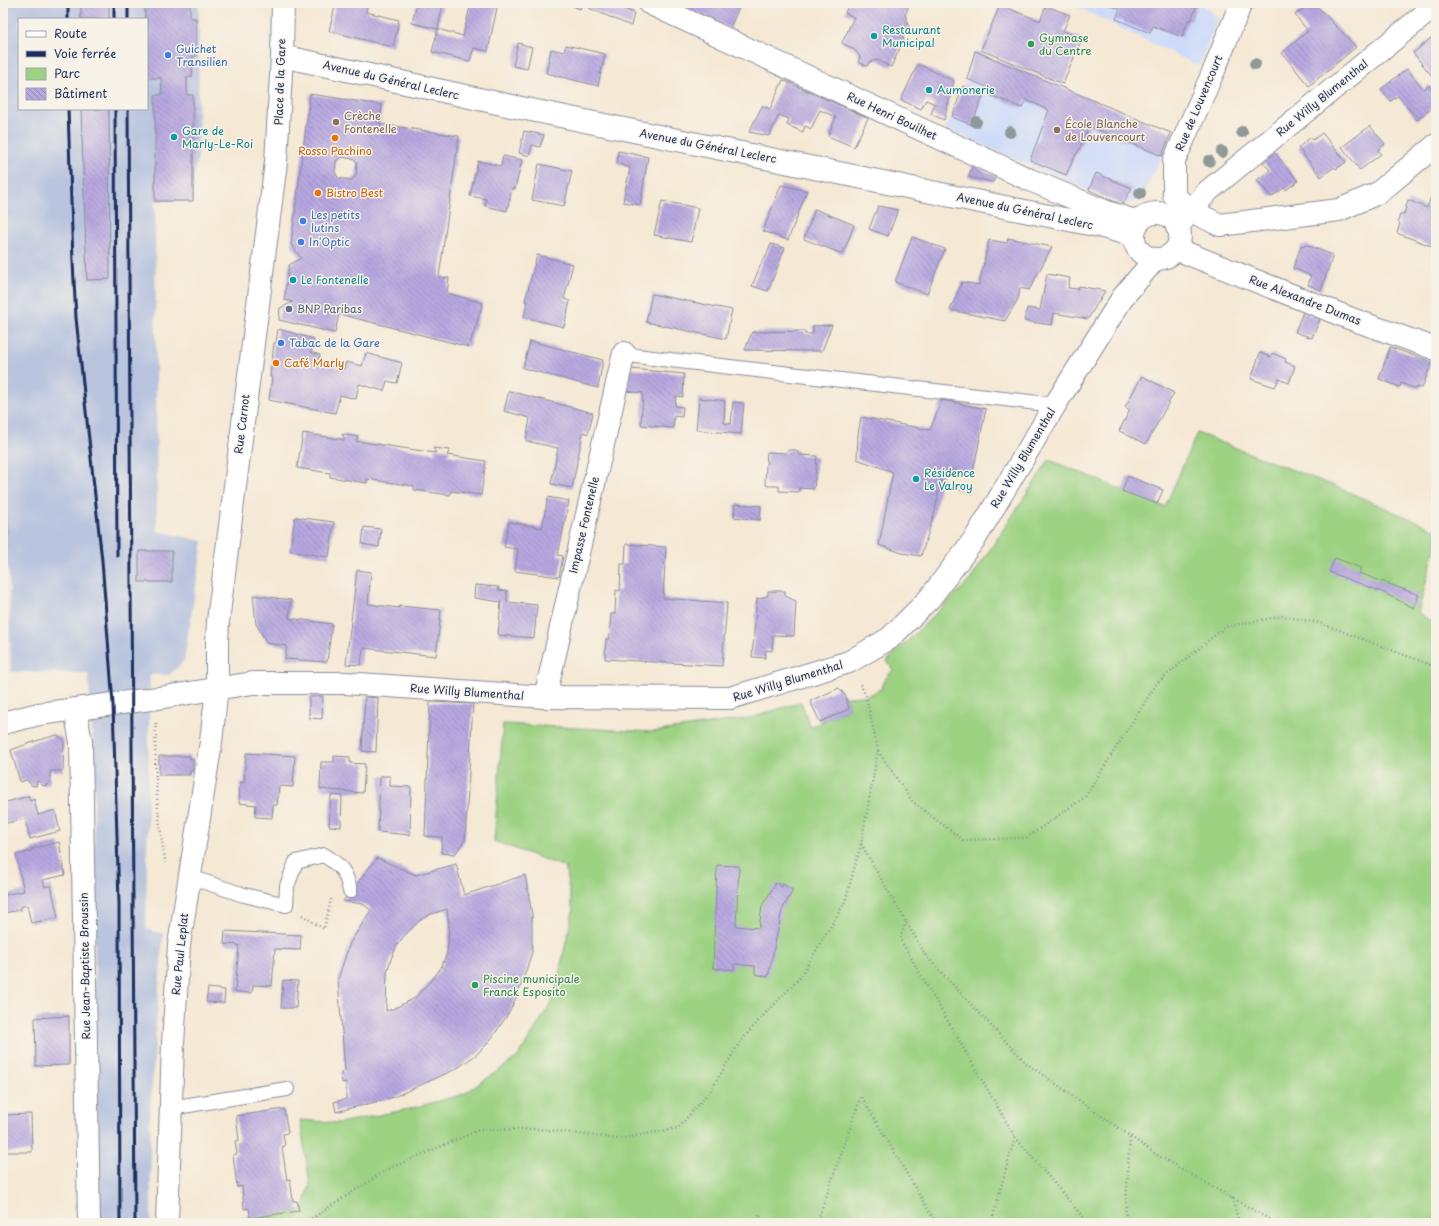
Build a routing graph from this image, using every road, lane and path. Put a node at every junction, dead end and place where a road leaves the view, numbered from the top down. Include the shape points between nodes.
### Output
1 (283, 3) edge
2 (649, 3) edge
3 (1241, 3) edge
4 (1436, 5) edge
5 (282, 56) junction
6 (1436, 145) edge
7 (276, 162) joint
8 (1047, 188) junction
9 (1039, 214) junction
10 (1183, 214) junction
11 (1141, 242) junction
12 (1176, 249) junction
13 (1436, 349) edge
14 (624, 353) joint
15 (1055, 405) junction
16 (940, 487) dead end
17 (995, 504) junction
18 (849, 662) junction
19 (1436, 667) edge
20 (217, 688) junction
21 (545, 697) junction
22 (158, 698) junction
23 (75, 709) junction
24 (3, 724) edge
25 (878, 750) junction
26 (860, 844) junction
27 (190, 877) junction
28 (350, 891) joint
29 (286, 905) junction
30 (906, 922) junction
31 (287, 1090) dead end
32 (171, 1108) junction
33 (1130, 1136) junction
34 (1015, 1137) junction
35 (1232, 1198) junction
36 (89, 1223) edge
37 (168, 1223) edge
38 (305, 1223) edge
39 (756, 1223) edge
40 (764, 1223) edge
41 (817, 1223) edge
42 (936, 1223) edge
43 (991, 1223) edge
44 (1088, 1223) edge
45 (1125, 1223) edge
46 (1239, 1223) edge
47 (1276, 1223) edge

1 - 5 street, Place de la Gare
2 - 8 street, Rue Henri Bouilhet
3 - 10 street, Rue de Louvencourt via 1174,161 1174,195
4 - 10 street, Rue Willy Blumenthal
5 - 7 street, Place de la Gare
5 - 9 street, Avenue du Général Leclerc via 502,104
6 - 10 street via 1378,193 1339,210 1220,225
7 - 20 street, Rue Carnot via 218,621
8 - 9 street
8 - 11 street, Rue Henri Bouilhet via 1104,211
9 - 11 street, Avenue du Général Leclerc via 1099,226
10 - 11 street, Rue Willy Blumenthal via 1173,221 1159,214 1144,217
10 - 12 street
11 - 12 street, Rue Willy Blumenthal via 1167,257
11 - 15 street, Rue Willy Blumenthal via 1123,297
12 - 13 street, Rue Alexandre Dumas via 1349,318
14 - 15 lane
14 - 21 street, Impasse Fontenelle
15 - 17 street, Rue Willy Blumenthal
16 - 17 path via 965,491
17 - 18 street, Rue Willy Blumenthal via 976,537 930,599 890,638
18 - 21 street, Rue Willy Blumenthal via 730,698
18 - 25 path via 866,696
19 - 25 path via 1320,623 1283,616 1225,627 1157,683 1085,797 1026,838 963,840 913,802
20 - 21 street, Rue Willy Blumenthal via 253,683 345,683
20 - 22 street, Rue Willy Blumenthal
20 - 27 street, Rue Paul Leplat
22 - 23 street, Rue Willy Blumenthal
22 - 27 path via 155,764 166,868 172,874
23 - 24 street, Rue Willy Blumenthal via 39,714
23 - 36 street, Rue Jean-Baptiste Broussin via 81,742
25 - 26 path
26 - 30 path
26 - 38 path via 845,902 799,979 738,1045 711,1090 678,1128 620,1139 539,1129 479,1130 386,1170
27 - 29 lane via 244,895
27 - 32 street, Rue Paul Leplat via 179,945
28 - 29 path via 331,899 324,929
28 - 29 lane via 347,876 336,863 324,855 296,862 287,886
30 - 33 path via 926,956 1026,1063
30 - 34 path via 900,939
31 - 32 lane
32 - 37 street, Rue Paul Leplat
33 - 35 path via 1157,1155
33 - 45 path
34 - 43 path
34 - 44 path
35 - 46 path
35 - 47 path
39 - 40 path via 759,1214
41 - 42 path via 862,1096

